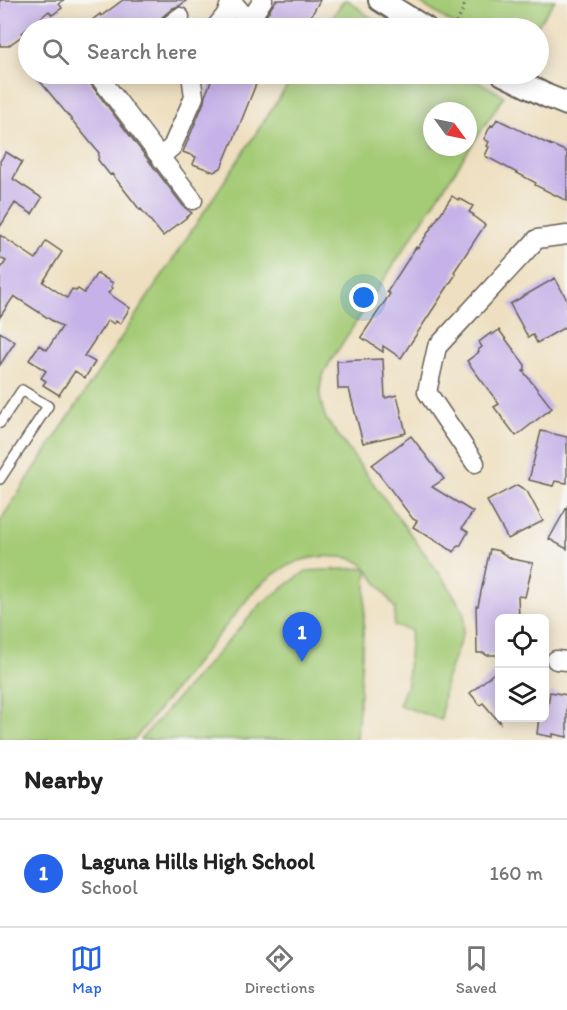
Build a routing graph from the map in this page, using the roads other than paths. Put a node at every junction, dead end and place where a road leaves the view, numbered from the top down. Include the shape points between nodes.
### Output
1 (263, 0) edge
2 (380, 0) edge
3 (223, 18) edge
4 (245, 18) edge
5 (252, 18) edge
6 (410, 18) edge
7 (108, 84) edge
8 (193, 84) edge
9 (523, 84) edge
10 (567, 104) edge
11 (160, 157) junction
12 (193, 200) dead end
13 (567, 235) edge
14 (0, 423) edge
15 (475, 463) dead end
16 (0, 479) edge

1 - 5 street
2 - 6 street
3 - 4 street via 231,0
7 - 11 street
8 - 11 street via 194,97 172,147
9 - 10 street
11 - 12 street
13 - 15 street via 537,239 437,347 427,392
14 - 16 lane via 22,390 48,406

